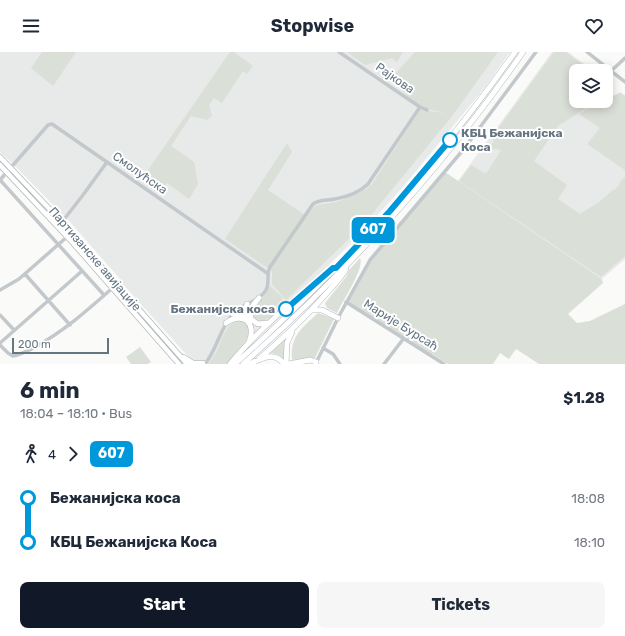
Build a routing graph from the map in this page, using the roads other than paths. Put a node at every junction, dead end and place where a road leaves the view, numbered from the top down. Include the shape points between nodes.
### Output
1 (339, 52) edge
2 (516, 52) edge
3 (523, 52) edge
4 (536, 52) edge
5 (587, 52) edge
6 (625, 58) edge
7 (602, 64) edge
8 (613, 69) edge
9 (613, 73) edge
10 (625, 82) edge
11 (420, 107) junction
12 (427, 110) dead end
13 (0, 157) edge
14 (107, 162) junction
15 (0, 165) edge
16 (9, 170) junction
17 (0, 180) edge
18 (62, 222) junction
19 (70, 235) junction
20 (59, 244) junction
21 (348, 264) junction
22 (336, 268) junction
23 (82, 271) junction
24 (267, 273) junction
25 (25, 274) junction
26 (115, 286) junction
27 (0, 290) edge
28 (104, 295) junction
29 (324, 296) junction
30 (259, 298) junction
31 (49, 301) junction
32 (346, 302) junction
33 (247, 304) junction
34 (311, 310) junction
35 (326, 312) junction
36 (234, 314) junction
37 (245, 314) junction
38 (0, 315) edge
39 (338, 318) junction
40 (249, 320) junction
41 (270, 322) junction
42 (226, 323) junction
43 (70, 325) junction
44 (294, 328) junction
45 (14, 330) junction
46 (404, 338) junction
47 (0, 344) edge
48 (248, 344) junction
49 (323, 348) junction
50 (179, 356) junction
51 (259, 359) junction
52 (205, 363) edge
53 (316, 363) edge
54 (179, 364) edge
55 (187, 364) edge
56 (230, 364) edge
57 (235, 364) edge
58 (243, 364) edge
59 (250, 364) edge
60 (285, 364) edge
61 (289, 364) edge
62 (340, 364) edge
63 (384, 364) edge
64 (444, 364) edge

1 - 11 street, Рајкова
2 - 22 highway via 437,156
3 - 21 highway via 440,161
4 - 32 street via 464,149 374,254
5 - 7 street
6 - 8 street
9 - 10 street
11 - 12 street, Рајкова
11 - 24 street via 368,184 361,190 337,199 315,202
13 - 16 main road, Партизанске авијације
14 - 16 street, Смолућска via 51,124
14 - 18 street
14 - 24 street, Смолућска
15 - 16 main road, Партизанске авијације
16 - 17 street
16 - 18 main road, Партизанске авијације
16 - 19 main road, Партизанске авијације
17 - 20 street
18 - 19 main road, Партизанске авијације
19 - 20 street
19 - 26 main road, Партизанске авијације
20 - 23 street
20 - 25 street
21 - 29 highway via 343,275
21 - 58 highway via 300,313
22 - 41 highway
22 - 57 highway
23 - 28 street
23 - 31 street
24 - 30 street via 267,288
25 - 27 street
25 - 31 street
26 - 28 street
26 - 50 main road, Партизанске авијације
26 - 54 main road, Партизанске авијације
28 - 43 street
29 - 34 highway
29 - 35 highway via 322,305
30 - 33 street
30 - 40 highway via 250,310
31 - 43 street
31 - 45 street
32 - 39 street
32 - 46 street, Марије Бурсаћ
33 - 36 street
33 - 37 highway
34 - 35 highway
34 - 44 highway
35 - 39 highway
36 - 37 highway
36 - 42 street
37 - 40 highway
38 - 45 street
39 - 49 street
40 - 41 highway via 260,325
40 - 42 highway via 237,318
40 - 48 highway via 252,333
41 - 48 highway
42 - 52 street via 215,350
43 - 47 street via 15,356 10,355
44 - 51 highway
44 - 60 highway via 287,343
45 - 47 street
46 - 63 street
46 - 64 street, Марије Бурсаћ
48 - 56 highway
49 - 53 street
49 - 62 street via 333,354
50 - 52 main road via 193,363
50 - 55 main road, Партизанске авијације
51 - 59 highway
51 - 60 highway via 274,356
53 - 61 highway via 310,360

